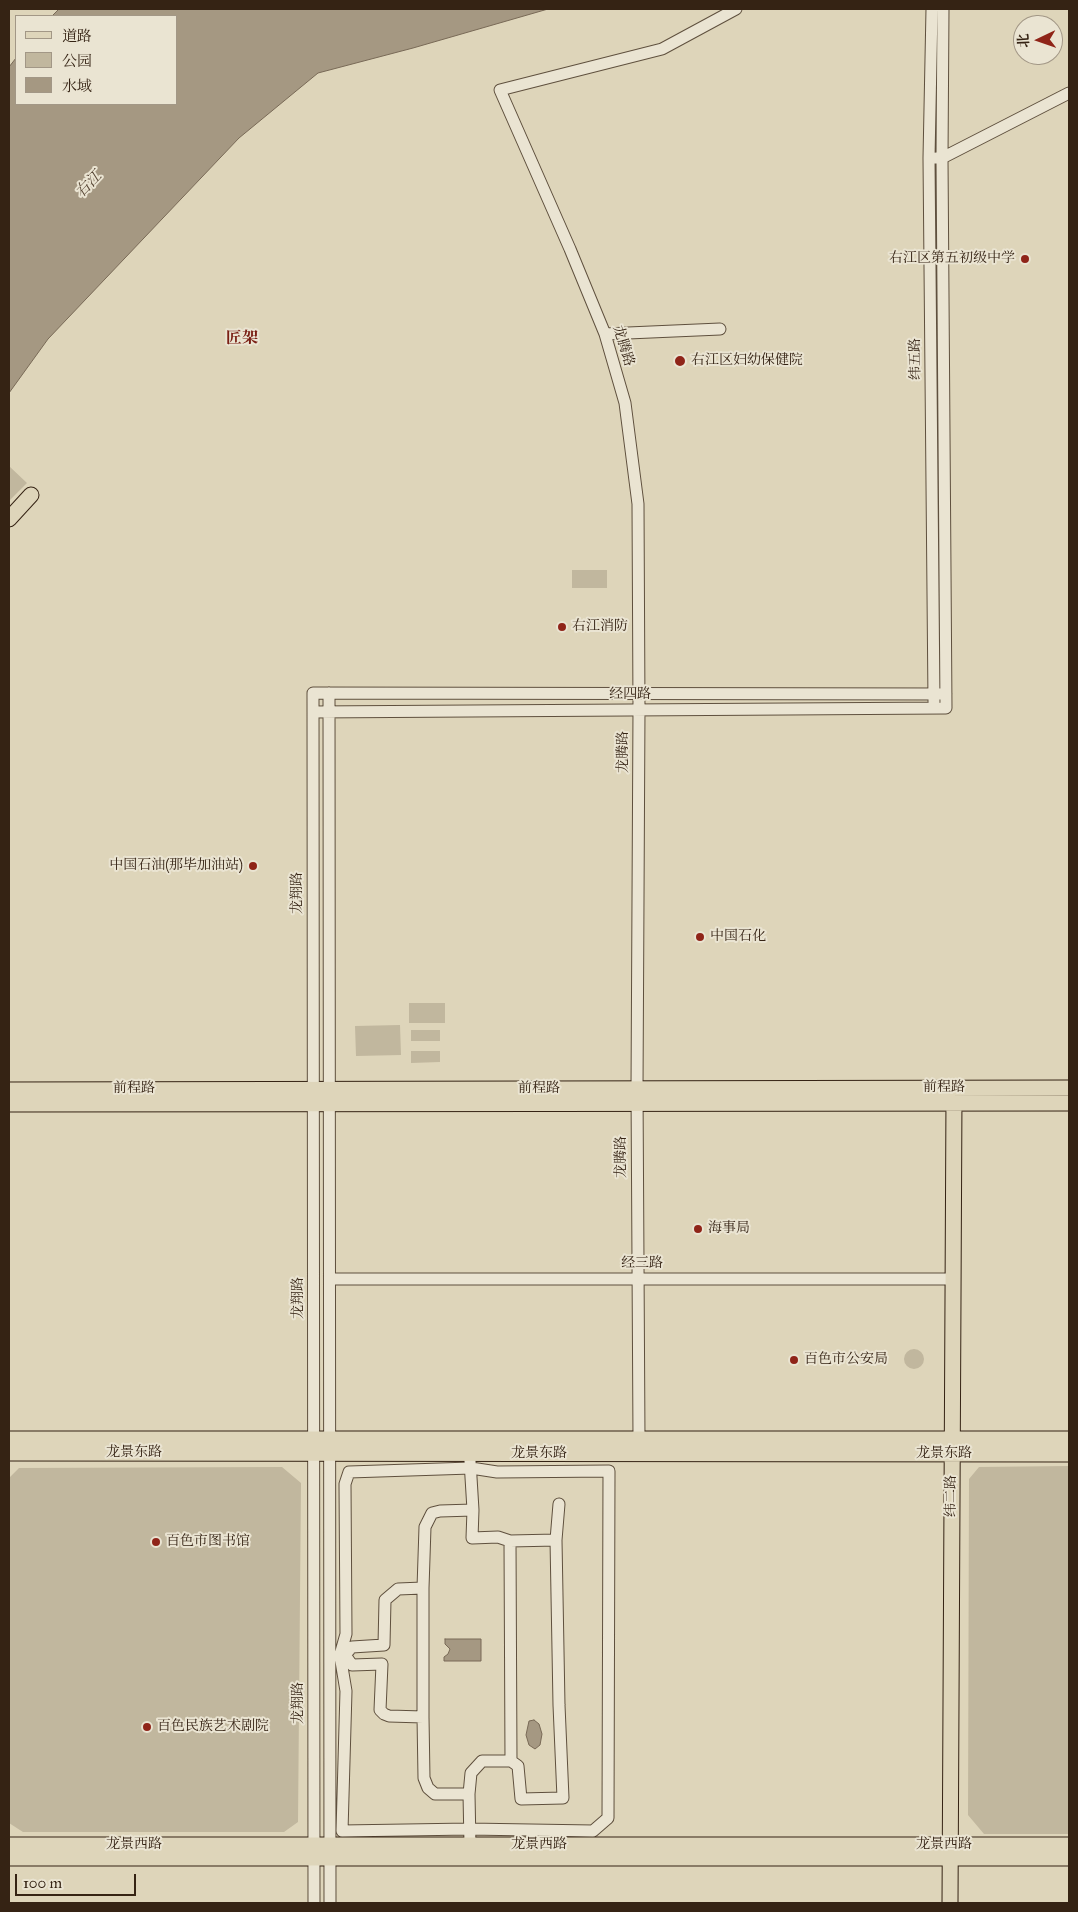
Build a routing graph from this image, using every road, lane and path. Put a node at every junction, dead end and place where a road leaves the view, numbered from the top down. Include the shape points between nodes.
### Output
1 (736, 9) edge
2 (932, 9) edge
3 (944, 9) edge
4 (1069, 93) edge
5 (929, 158) junction
6 (942, 158) junction
7 (720, 329) dead end
8 (605, 334) junction
9 (31, 494) dead end
10 (9, 519) edge
11 (313, 693) joint
12 (330, 693) junction
13 (639, 694) junction
14 (934, 694) junction
15 (946, 694) junction
16 (934, 708) junction
17 (946, 708) joint
18 (639, 709) junction
19 (313, 712) junction
20 (330, 712) junction
21 (1069, 1088) edge
22 (9, 1090) edge
23 (954, 1095) junction
24 (313, 1096) junction
25 (330, 1096) junction
26 (637, 1096) junction
27 (1069, 1103) edge
28 (9, 1104) edge
29 (330, 1279) junction
30 (638, 1279) junction
31 (953, 1279) junction
32 (9, 1439) edge
33 (639, 1439) junction
34 (1069, 1439) edge
35 (314, 1446) junction
36 (330, 1446) junction
37 (952, 1447) junction
38 (9, 1453) edge
39 (1069, 1454) edge
40 (470, 1461) junction
41 (559, 1504) dead end
42 (472, 1510) junction
43 (556, 1540) junction
44 (510, 1541) junction
45 (423, 1588) junction
46 (338, 1655) junction
47 (423, 1717) junction
48 (511, 1762) junction
49 (469, 1794) junction
50 (470, 1829) junction
51 (9, 1845) edge
52 (470, 1845) junction
53 (1069, 1845) edge
54 (950, 1851) junction
55 (314, 1852) junction
56 (330, 1852) junction
57 (9, 1858) edge
58 (1069, 1858) edge
59 (314, 1903) edge
60 (330, 1903) edge
61 (950, 1903) edge

1 - 8 street, 龙腾路 via 662,49 500,90
2 - 5 street, 纬五路
3 - 6 street, 纬五路
4 - 6 street
5 - 6 street
5 - 14 street, 纬五路
6 - 15 street, 纬五路
7 - 8 street
8 - 13 street, 龙腾路 via 625,402 638,504
9 - 10 main road
11 - 12 street, 经四路
11 - 19 street, 龙翔路
12 - 13 street, 经四路
12 - 20 street
13 - 14 street, 经四路
13 - 18 street, 龙腾路
14 - 15 street, 经四路
14 - 16 street, 纬五路
15 - 17 street, 纬五路
16 - 17 street, 经四路
16 - 18 street, 经四路
18 - 20 street, 经四路
18 - 26 street, 龙腾路
19 - 20 street, 经四路
19 - 24 street, 龙翔路
20 - 25 street
21 - 23 main road, 前程路
22 - 24 main road, 前程路
23 - 26 main road, 前程路
23 - 27 main road, 前程路
23 - 31 main road, 纬二路
24 - 25 main road, 前程路
24 - 28 main road, 前程路
24 - 35 street, 龙翔路
25 - 26 main road, 前程路
25 - 29 street
26 - 30 street, 龙腾路
29 - 30 street, 经三路
29 - 36 street
30 - 31 street, 经三路
30 - 33 street, 龙腾路
31 - 37 main road, 纬二路
32 - 35 main road, 龙景东路
33 - 36 main road, 龙景东路
33 - 37 main road, 龙景东路
34 - 37 main road, 龙景东路
35 - 36 main road, 龙景东路
35 - 38 main road, 龙景东路
35 - 55 street, 龙翔路
36 - 40 main road, 龙景东路
36 - 46 street
37 - 39 main road, 龙景东路
37 - 40 main road, 龙景东路
37 - 54 main road, 纬二路
40 - 42 street
40 - 46 street via 349,1472 345,1484 346,1634
40 - 50 street via 497,1472 609,1471 608,1818 593,1831
41 - 43 street
42 - 44 street via 472,1538
42 - 45 street via 440,1511 428,1518
43 - 44 street
43 - 48 street via 563,1798 522,1799 518,1766
44 - 48 street
45 - 46 street via 398,1589 385,1600 384,1645 352,1647
45 - 47 street
46 - 47 street via 352,1665 382,1664 380,1710 384,1714
46 - 50 street via 346,1691 342,1831
46 - 56 street
47 - 49 street via 424,1778 428,1788 436,1794
48 - 49 street via 482,1761 471,1773
49 - 50 street
50 - 52 street
51 - 55 main road, 龙景西路
52 - 54 main road, 龙景西路
52 - 56 main road, 龙景西路
53 - 54 main road, 龙景西路
54 - 56 main road, 龙景西路
54 - 58 main road, 龙景西路
54 - 61 main road, 纬二路
55 - 56 main road, 龙景西路
55 - 57 main road, 龙景西路
55 - 59 street, 龙翔路
56 - 60 street

